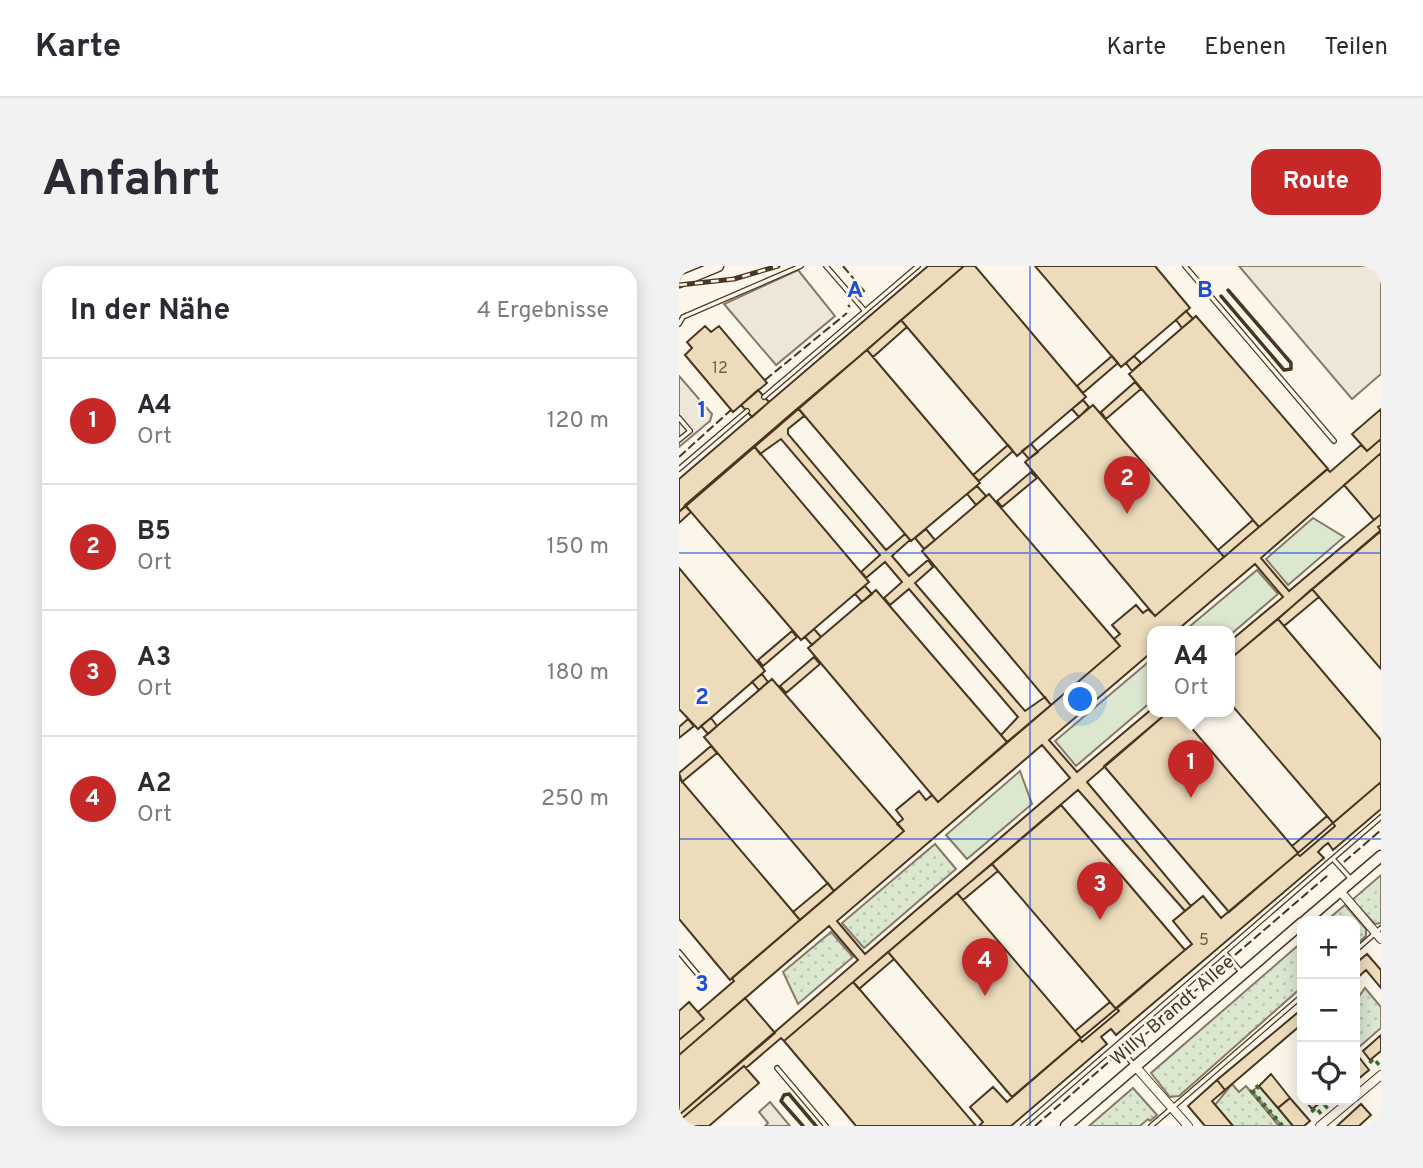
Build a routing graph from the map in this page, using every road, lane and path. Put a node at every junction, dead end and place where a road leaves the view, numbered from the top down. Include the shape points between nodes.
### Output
1 (718, 266) edge
2 (801, 266) edge
3 (826, 266) edge
4 (918, 266) edge
5 (1185, 266) edge
6 (679, 282) edge
7 (679, 312) edge
8 (865, 312) junction
9 (683, 317) junction
10 (679, 324) edge
11 (764, 397) dead end
12 (747, 411) dead end
13 (679, 418) edge
14 (679, 440) edge
15 (1334, 441) dead end
16 (679, 469) edge
17 (1381, 817) edge
18 (1381, 856) edge
19 (1333, 859) junction
20 (1352, 881) junction
21 (1339, 891) junction
22 (1310, 916) edge
23 (1297, 927) edge
24 (1379, 934) edge
25 (1360, 947) edge
26 (679, 952) edge
27 (1224, 952) junction
28 (1243, 974) junction
29 (704, 982) dead end
30 (1297, 1000) edge
31 (1117, 1045) junction
32 (1135, 1066) junction
33 (777, 1068) dead end
34 (1381, 1075) edge
35 (1360, 1092) edge
36 (1344, 1105) edge
37 (1173, 1107) junction
38 (826, 1126) edge
39 (1023, 1126) edge
40 (1066, 1126) edge
41 (1151, 1126) edge
42 (1188, 1126) edge
43 (1319, 1126) edge

1 - 6 main road
2 - 9 lane
3 - 8 lane
4 - 8 lane
5 - 15 lane
7 - 9 lane
8 - 11 lane
9 - 10 lane
12 - 16 lane
13 - 14 lane via 690,431
17 - 19 lane
18 - 20 main road, Willy-Brandt-Allee
19 - 20 lane
19 - 27 lane
20 - 21 main road, Willy-Brandt-Allee
21 - 22 main road, Willy-Brandt-Allee
21 - 24 street
23 - 28 main road, Willy-Brandt-Allee
24 - 25 lane
26 - 29 lane
27 - 28 lane
27 - 31 lane
28 - 32 main road, Willy-Brandt-Allee
30 - 37 lane
31 - 32 lane
31 - 39 lane
32 - 37 street
32 - 40 main road, Willy-Brandt-Allee
33 - 38 lane
34 - 35 street
36 - 43 street
37 - 41 lane
37 - 42 street

